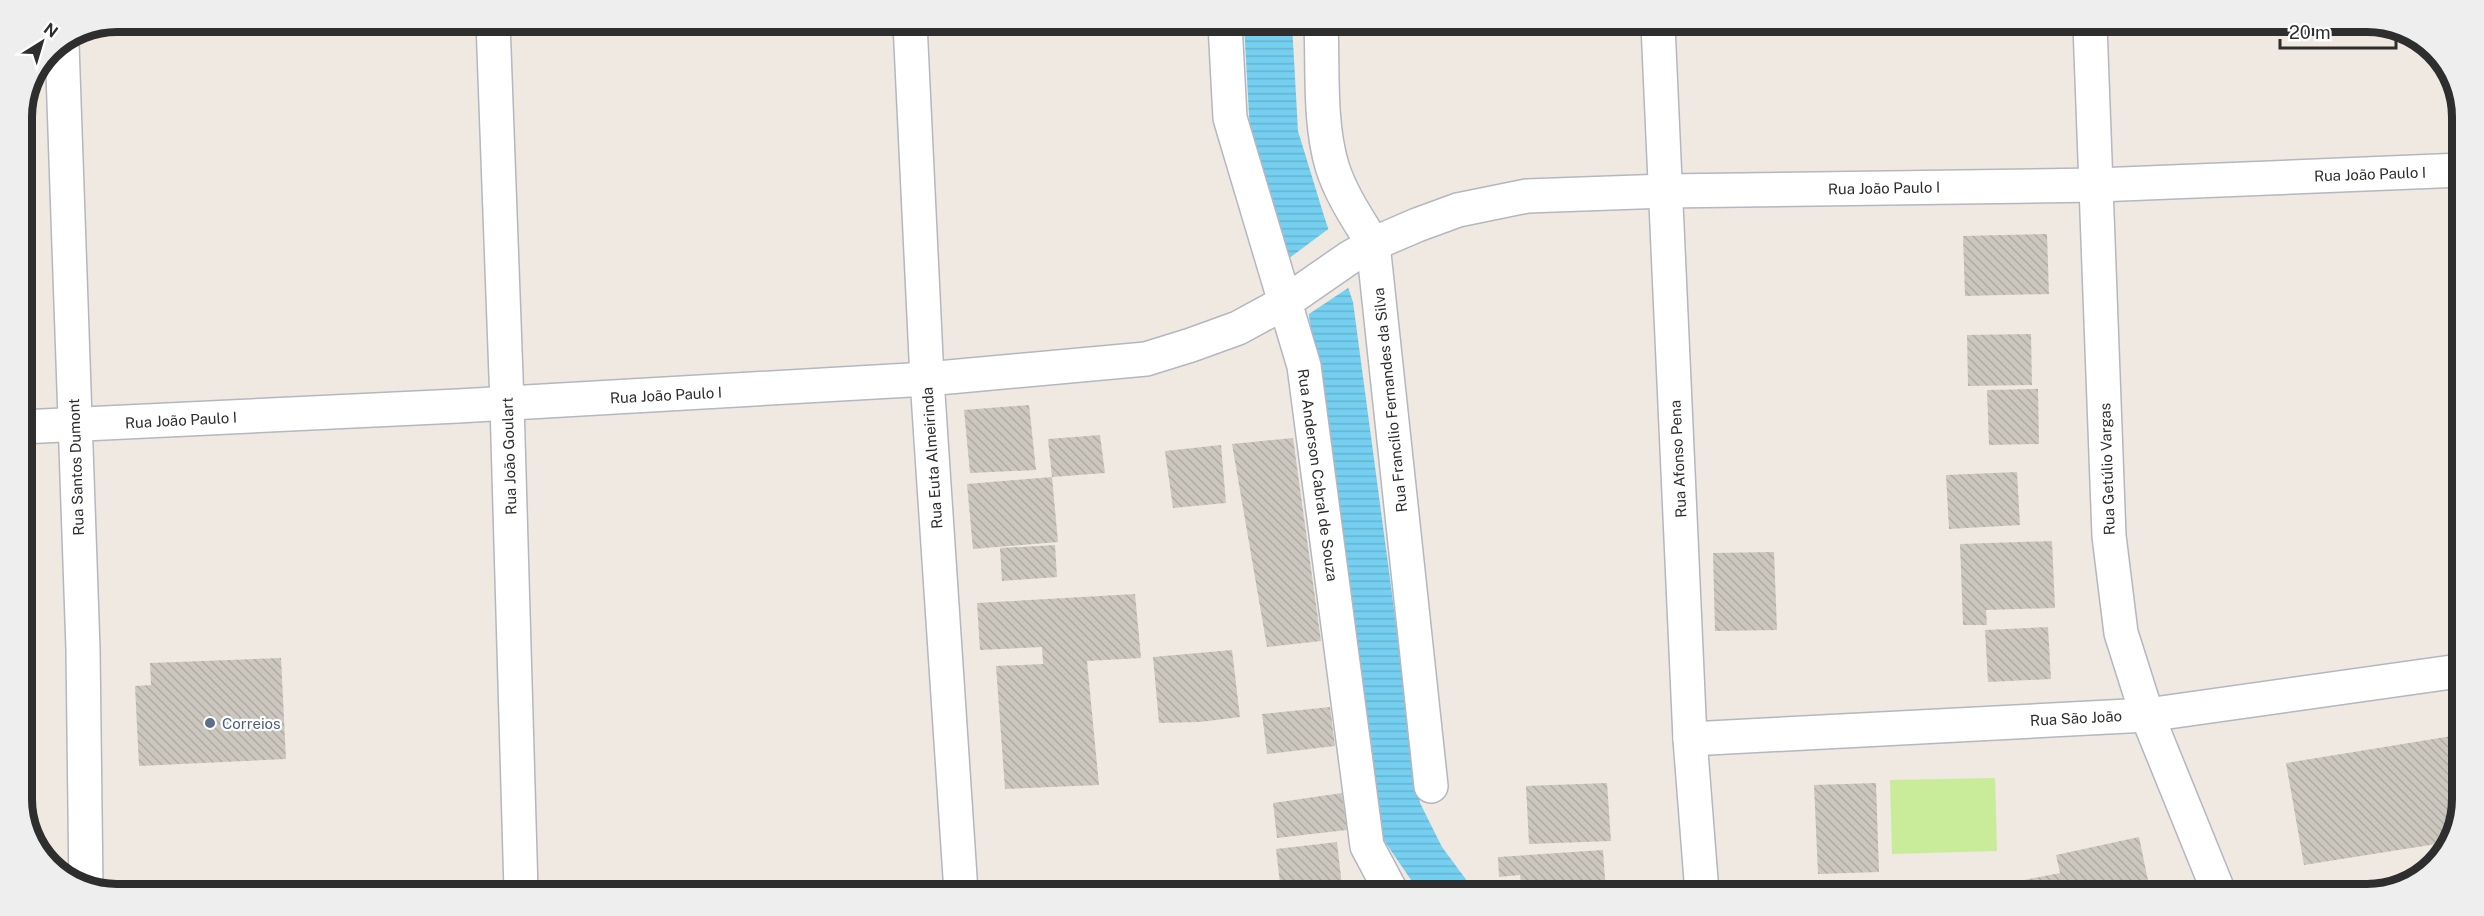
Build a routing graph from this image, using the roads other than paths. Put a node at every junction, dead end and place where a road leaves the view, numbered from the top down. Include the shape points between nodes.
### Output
1 (493, 32) edge
2 (910, 32) edge
3 (1226, 32) edge
4 (1321, 32) edge
5 (1658, 32) edge
6 (2090, 32) edge
7 (63, 72) edge
8 (2452, 170) edge
9 (2097, 185) junction
10 (1666, 191) junction
11 (1348, 259) junction
12 (1290, 299) junction
13 (927, 380) junction
14 (507, 404) junction
15 (74, 425) junction
16 (32, 427) edge
17 (2452, 672) edge
18 (2147, 715) junction
19 (1690, 739) junction
20 (1431, 786) dead end
21 (86, 879) edge
22 (521, 884) edge
23 (961, 884) edge
24 (1387, 884) edge
25 (1701, 884) edge
26 (2216, 884) edge

1 - 14 street, Rua João Goulart
2 - 13 street, Rua Euta Almeirinda
3 - 12 street, Rua Anderson Cabral de Souza via 1230,118
4 - 11 street, Rua Francílio Fernandes da Silva via 1326,134 1343,195
5 - 10 street, Rua Afonso Pena
6 - 9 street, Rua Getúlio Vargas
7 - 15 street, Rua Santos Dumont
8 - 9 street, Rua João Paulo I
9 - 10 street, Rua João Paulo I
9 - 18 street, Rua Getúlio Vargas via 2109,536 2121,633
10 - 11 street, Rua João Paulo I via 1527,196 1493,202 1438,218
10 - 19 street, Rua Afonso Pena
11 - 12 street, Rua João Paulo I
11 - 20 street, Rua Francílio Fernandes da Silva
12 - 13 street, Rua João Paulo I via 1238,328 1146,359
12 - 24 street, Rua Anderson Cabral de Souza via 1304,366 1367,846
13 - 14 street, Rua João Paulo I
13 - 23 street, Rua Euta Almeirinda
14 - 15 street, Rua João Paulo I
14 - 22 street, Rua João Goulart
15 - 16 street, Rua João Paulo I
15 - 21 street, Rua Santos Dumont via 83,649
17 - 18 street, Rua São João
18 - 19 street, Rua São João
18 - 26 street, Rua Getúlio Vargas
19 - 25 street, Rua Afonso Pena

